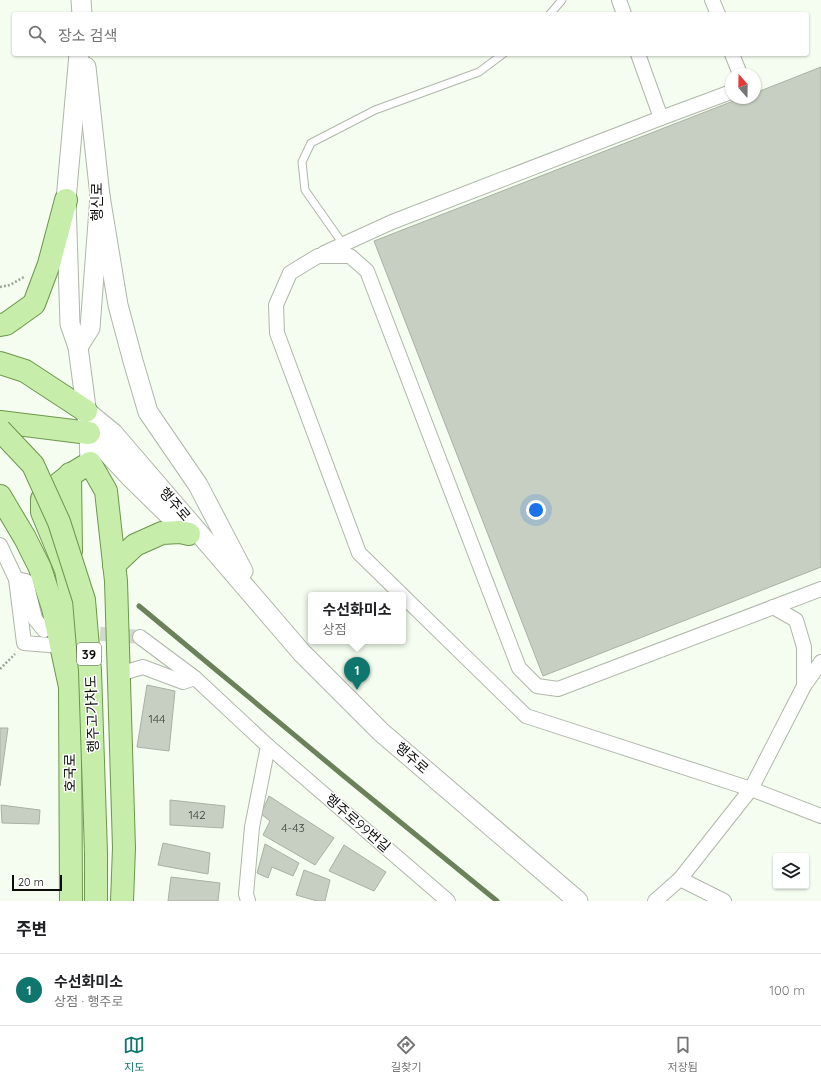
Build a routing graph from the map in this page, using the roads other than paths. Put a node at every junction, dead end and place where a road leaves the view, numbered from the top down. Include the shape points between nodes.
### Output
1 (81, 0) edge
2 (562, 0) edge
3 (619, 0) edge
4 (712, 0) edge
5 (82, 12) edge
6 (552, 12) edge
7 (623, 12) edge
8 (717, 12) edge
9 (79, 56) edge
10 (85, 56) edge
11 (500, 56) edge
12 (639, 56) edge
13 (733, 56) edge
14 (738, 68) edge
15 (725, 94) edge
16 (661, 118) junction
17 (100, 196) junction
18 (66, 200) junction
19 (343, 244) junction
20 (318, 256) junction
21 (0, 325) edge
22 (78, 347) junction
23 (0, 363) edge
24 (86, 411) junction
25 (0, 422) edge
26 (0, 430) edge
27 (89, 433) junction
28 (90, 464) junction
29 (70, 474) junction
30 (0, 496) edge
31 (189, 534) junction
32 (0, 545) edge
33 (114, 565) junction
34 (16, 579) junction
35 (821, 589) edge
36 (400, 592) edge
37 (406, 598) edge
38 (72, 602) junction
39 (260, 602) junction
40 (773, 607) junction
41 (44, 630) dead end
42 (140, 637) tunnel mouth
43 (62, 646) junction
44 (821, 662) edge
45 (119, 674) junction
46 (195, 678) junction
47 (804, 686) junction
48 (70, 687) junction
49 (268, 746) junction
50 (751, 789) junction
51 (821, 816) edge
52 (680, 878) junction
53 (71, 901) edge
54 (96, 901) edge
55 (122, 901) edge
56 (248, 901) edge
57 (448, 901) edge
58 (578, 901) edge
59 (656, 901) edge
60 (724, 901) edge

1 - 5 main road
2 - 6 lane
3 - 7 street
4 - 8 street
9 - 18 main road
10 - 17 main road, 행신로
11 - 19 lane via 480,72 375,110 311,143 302,162 305,190
12 - 16 street
13 - 14 street
15 - 16 street
16 - 19 street via 392,222
17 - 22 main road, 행신로 via 90,328
17 - 39 main road via 118,305 148,412 198,485
18 - 21 main road via 49,264 34,304 6,324
18 - 22 main road via 70,324
19 - 20 street
20 - 36 street via 290,273 276,304 277,333 359,553
20 - 40 street via 350,256 367,271 519,668 537,686 558,689
22 - 24 main road
23 - 24 main road via 25,372
24 - 27 main road
24 - 39 main road, 행주로 via 114,433
25 - 27 main road
26 - 54 main road, 행주고가차도 / 39, bridge via 33,466 59,522 84,600 90,671
27 - 28 main road
27 - 31 main road, 행주로
28 - 29 main road
28 - 33 main road via 106,491
29 - 38 main road
29 - 38 main road via 42,499 42,512 66,570
30 - 43 main road, 호국로 / 39 via 40,568 54,608
31 - 33 main road via 162,533 135,545
31 - 39 main road, 행주로
32 - 34 street
33 - 45 main road
34 - 41 street via 26,581 35,619
34 - 43 street via 24,643
35 - 40 street
37 - 50 street via 526,716
38 - 48 main road via 74,638
39 - 58 main road, 행주로 via 302,653 381,732
40 - 47 street via 796,620 804,647
42 - 46 street, 행주로99번길
43 - 48 main road, 호국로 / 39
44 - 47 street
45 - 46 street via 143,667 183,682
45 - 55 main road via 124,848
46 - 49 street, 행주로99번길
47 - 50 street
48 - 53 main road, 호국로 / 39
49 - 56 street via 252,827 246,894
49 - 57 street, 행주로99번길
50 - 51 street
50 - 52 street
52 - 59 street
52 - 60 street

